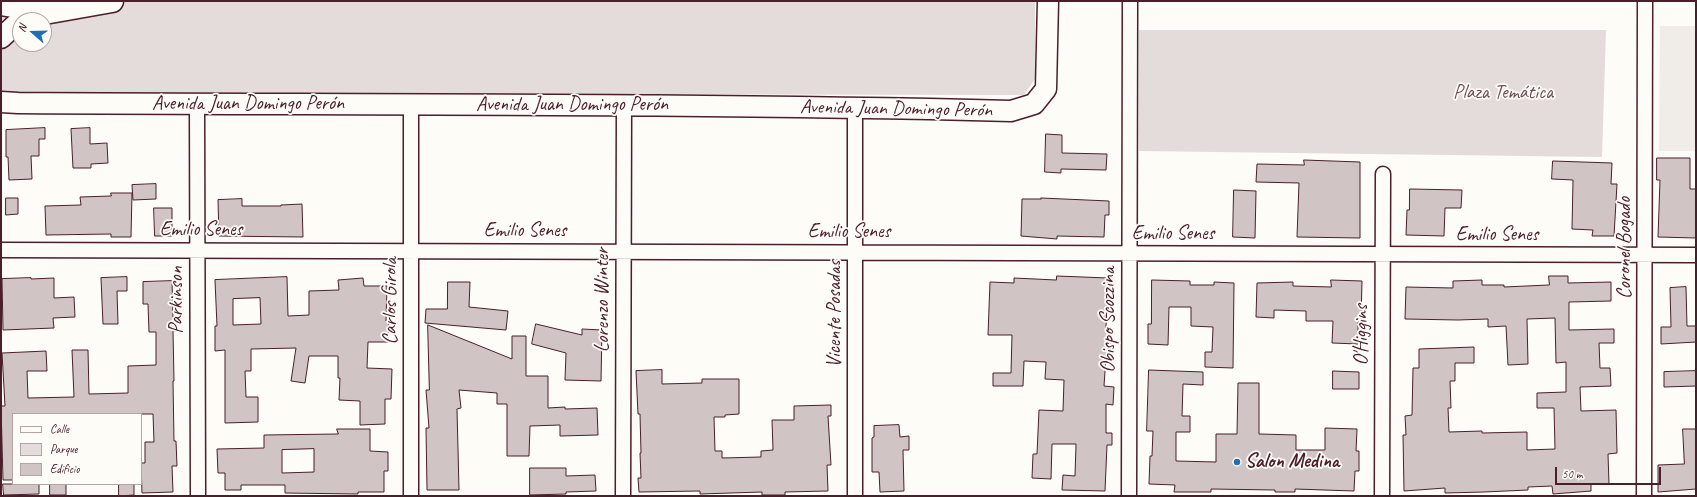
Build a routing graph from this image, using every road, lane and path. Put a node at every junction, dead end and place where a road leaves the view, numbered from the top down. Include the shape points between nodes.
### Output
1 (112, 1) edge
2 (1048, 1) edge
3 (1130, 1) edge
4 (1645, 1) edge
5 (1, 4) edge
6 (64, 7) edge
7 (50, 12) edge
8 (12, 28) edge
9 (1, 38) edge
10 (1, 102) edge
11 (197, 104) junction
12 (624, 104) junction
13 (412, 106) junction
14 (855, 107) junction
15 (1383, 174) dead end
16 (1, 250) edge
17 (196, 250) junction
18 (411, 251) junction
19 (624, 251) junction
20 (855, 252) junction
21 (1129, 254) junction
22 (1382, 254) junction
23 (1645, 255) junction
24 (1696, 255) edge
25 (198, 496) edge
26 (411, 496) edge
27 (623, 496) edge
28 (855, 496) edge
29 (1129, 496) edge
30 (1382, 496) edge
31 (1644, 496) edge

1 - 6 main road
2 - 14 main road, Avenida Juan Domingo Perón via 1046,89 1034,104 1011,111
3 - 21 street, Obispo Scozzina
4 - 23 street, Coronel Bogado
5 - 6 main road
6 - 7 main road
8 - 9 main road
10 - 11 main road, Avenida Juan Domingo Perón
11 - 13 main road, Avenida Juan Domingo Perón
11 - 17 street, Parkinson
12 - 13 main road, Avenida Juan Domingo Perón
12 - 14 main road, Avenida Juan Domingo Perón
12 - 19 street, Lorenzo Winter
13 - 18 street, Carlos Girola
14 - 20 street, Vicente Posadas
15 - 22 street, O'Higgins
16 - 17 street, Emilio Senes
17 - 18 street, Emilio Senes
17 - 25 street, Parkinson
18 - 19 street, Emilio Senes
18 - 26 street, Carlos Girola
19 - 20 street, Emilio Senes
19 - 27 street, Lorenzo Winter
20 - 21 street, Emilio Senes
20 - 28 street, Vicente Posadas
21 - 22 street, Emilio Senes
21 - 29 street, Obispo Scozzina
22 - 23 street, Emilio Senes
22 - 30 street, O'Higgins
23 - 24 street, Emilio Senes
23 - 31 street, Coronel Bogado

